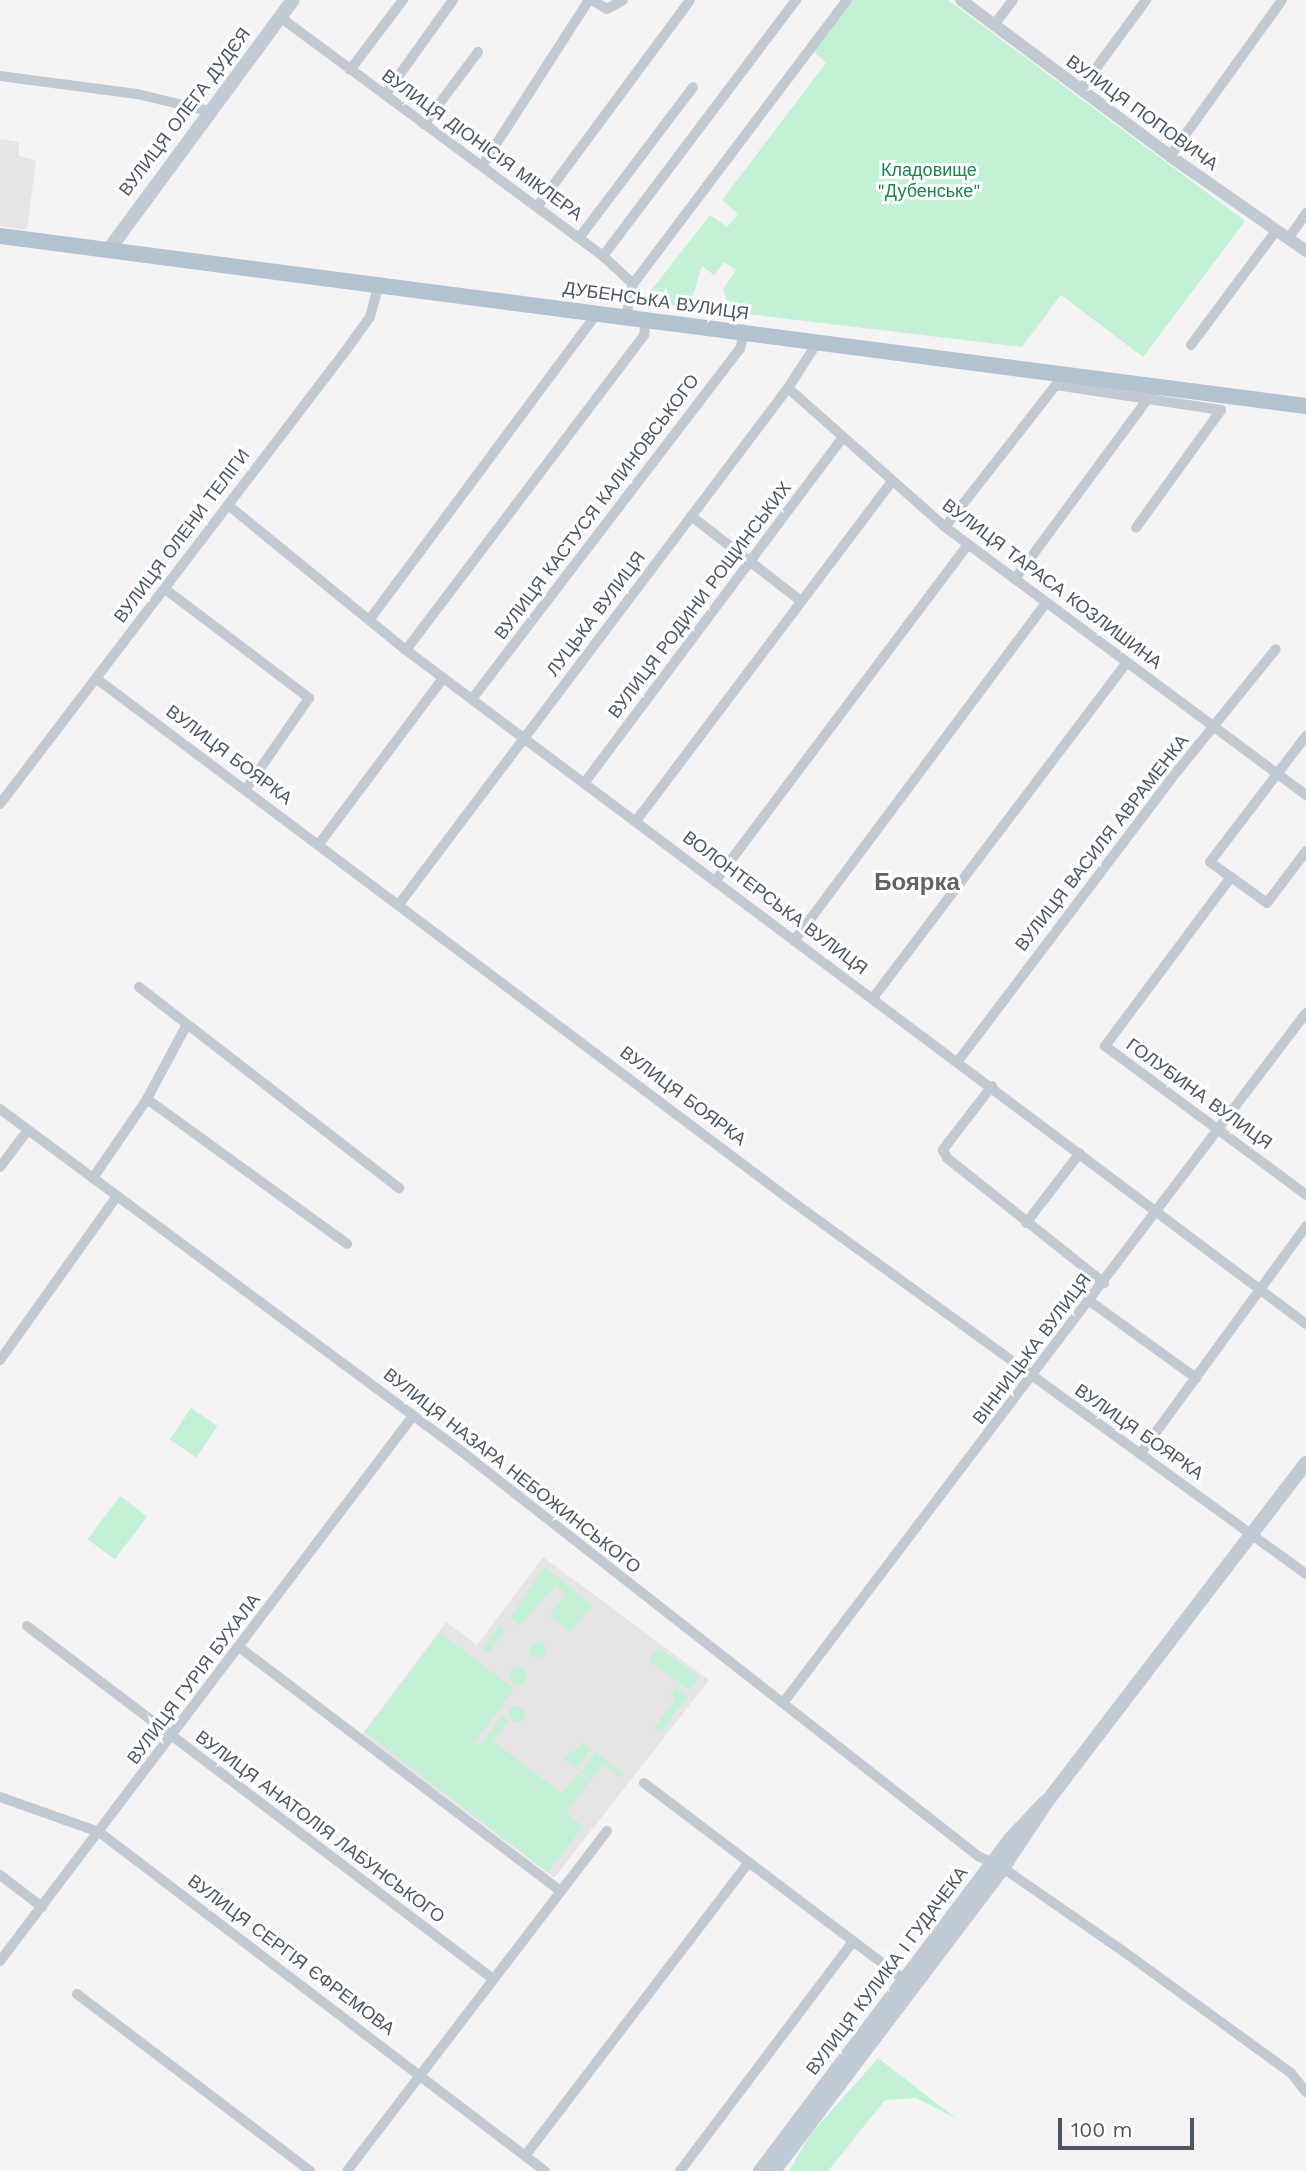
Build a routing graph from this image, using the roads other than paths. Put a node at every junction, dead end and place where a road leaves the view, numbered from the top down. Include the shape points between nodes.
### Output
1 (293, 0) edge
2 (403, 0) edge
3 (453, 0) edge
4 (590, 0) edge
5 (623, 0) edge
6 (690, 0) edge
7 (796, 0) edge
8 (847, 0) edge
9 (961, 0) edge
10 (1013, 0) edge
11 (1146, 0) edge
12 (1282, 0) edge
13 (280, 17) junction
14 (994, 25) junction
15 (478, 52) dead end
16 (350, 70) junction
17 (0, 76) edge
18 (693, 87) dead end
19 (1080, 90) junction
20 (384, 95) junction
21 (209, 111) junction
22 (424, 124) junction
23 (1170, 156) junction
24 (482, 166) junction
25 (537, 207) junction
26 (1306, 213) edge
27 (1282, 235) junction
28 (0, 236) edge
29 (579, 238) junction
30 (110, 248) junction
31 (1306, 251) edge
32 (603, 256) junction
33 (379, 283) junction
34 (633, 284) junction
35 (597, 313) junction
36 (626, 317) junction
37 (646, 320) junction
38 (744, 333) junction
39 (817, 343) junction
40 (1191, 345) dead end
41 (788, 388) junction
42 (1152, 393) junction
43 (1306, 406) edge
44 (842, 438) junction
45 (891, 483) junction
46 (228, 505) junction
47 (691, 516) junction
48 (945, 527) junction
49 (1136, 528) dead end
50 (968, 544) junction
51 (751, 562) junction
52 (1015, 579) junction
53 (165, 589) junction
54 (800, 601) junction
55 (1046, 603) junction
56 (370, 619) junction
57 (1276, 649) dead end
58 (406, 650) junction
59 (1127, 662) junction
60 (443, 678) junction
61 (97, 679) junction
62 (472, 699) junction
63 (1214, 727) junction
64 (1306, 736) edge
65 (525, 738) junction
66 (1277, 773) junction
67 (585, 782) junction
68 (246, 789) junction
69 (1306, 795) edge
70 (0, 804) edge
71 (636, 821) junction
72 (318, 844) junction
73 (1306, 851) edge
74 (1230, 877) junction
75 (716, 880) junction
76 (400, 903) junction
77 (793, 941) junction
78 (139, 987) dead end
79 (873, 998) junction
80 (1306, 1013) edge
81 (186, 1026) junction
82 (958, 1061) junction
83 (992, 1086) junction
84 (146, 1099) junction
85 (0, 1109) edge
86 (28, 1130) junction
87 (1219, 1130) junction
88 (1080, 1153) junction
89 (0, 1167) edge
90 (93, 1178) junction
91 (400, 1188) dead end
92 (1306, 1195) edge
93 (117, 1196) junction
94 (1157, 1212) junction
95 (1026, 1223) junction
96 (1306, 1226) edge
97 (347, 1244) dead end
98 (1104, 1283) junction
99 (1261, 1289) junction
100 (1091, 1302) junction
101 (1306, 1324) edge
102 (0, 1360) edge
103 (1032, 1378) junction
104 (1196, 1378) junction
105 (413, 1416) junction
106 (1140, 1454) junction
107 (1306, 1463) edge
108 (1251, 1536) junction
109 (1306, 1574) edge
110 (27, 1626) dead end
111 (239, 1647) junction
112 (783, 1703) junction
113 (172, 1737) junction
114 (644, 1783) dead end
115 (0, 1797) edge
116 (607, 1831) dead end
117 (99, 1832) junction
118 (748, 1863) junction
119 (998, 1866) junction
120 (0, 1875) edge
121 (559, 1890) junction
122 (42, 1907) junction
123 (851, 1944) junction
124 (0, 1962) edge
125 (492, 1978) junction
126 (906, 1981) junction
127 (77, 1994) dead end
128 (420, 2075) junction
129 (1306, 2092) edge
130 (526, 2156) junction
131 (310, 2171) edge
132 (347, 2171) edge
133 (545, 2171) edge
134 (680, 2171) edge
135 (760, 2171) edge
136 (774, 2171) edge

1 - 13 main road, ВУЛИЦЯ ОЛЕГА ДУДЄЯ
2 - 16 street
3 - 20 street
4 - 5 street via 607,9
4 - 24 street
6 - 25 street
7 - 32 street
8 - 34 street
9 - 14 street, ВУЛИЦЯ ПОПОВИЧА
10 - 14 street
11 - 19 street
12 - 23 street
13 - 16 street, ВУЛИЦЯ ДІОНІСІЯ МІКЛЕРА
13 - 21 main road, ВУЛИЦЯ ОЛЕГА ДУДЄЯ
14 - 19 street, ВУЛИЦЯ ПОПОВИЧА
15 - 22 street
16 - 20 street, ВУЛИЦЯ ДІОНІСІЯ МІКЛЕРА
17 - 21 street via 137,94
18 - 29 street
19 - 23 street, ВУЛИЦЯ ПОПОВИЧА
20 - 22 street, ВУЛИЦЯ ДІОНІСІЯ МІКЛЕРА
21 - 30 main road, ВУЛИЦЯ ОЛЕГА ДУДЄЯ
22 - 24 street, ВУЛИЦЯ ДІОНІСІЯ МІКЛЕРА
23 - 27 street, ВУЛИЦЯ ПОПОВИЧА
24 - 25 street, ВУЛИЦЯ ДІОНІСІЯ МІКЛЕРА
25 - 29 street, ВУЛИЦЯ ДІОНІСІЯ МІКЛЕРА
26 - 27 street
27 - 31 street, ВУЛИЦЯ ПОПОВИЧА
27 - 40 street
28 - 30 main road, ДУБЕНСЬКА ВУЛИЦЯ
29 - 32 street, ВУЛИЦЯ ДІОНІСІЯ МІКЛЕРА
30 - 33 main road, ДУБЕНСЬКА ВУЛИЦЯ
32 - 34 street, ВУЛИЦЯ ДІОНІСІЯ МІКЛЕРА
33 - 35 main road, ДУБЕНСЬКА ВУЛИЦЯ
33 - 46 street, ВУЛИЦЯ ОЛЕНИ ТЕЛІГИ via 370,317
34 - 36 street
35 - 36 main road, ДУБЕНСЬКА ВУЛИЦЯ
35 - 56 street
36 - 37 main road, ДУБЕНСЬКА ВУЛИЦЯ
37 - 38 main road, ДУБЕНСЬКА ВУЛИЦЯ
37 - 58 street via 644,335
38 - 39 main road, ДУБЕНСЬКА ВУЛИЦЯ
38 - 62 street, ВУЛИЦЯ КАСТУСЯ КАЛИНОВСЬКОГО via 740,349
39 - 41 street, ЛУЦЬКА ВУЛИЦЯ
39 - 42 main road, ДУБЕНСЬКА ВУЛИЦЯ
41 - 44 street, ВУЛИЦЯ ТАРАСА КОЗЛИШИНА
41 - 47 street, ЛУЦЬКА ВУЛИЦЯ
42 - 43 main road, ДУБЕНСЬКА ВУЛИЦЯ
42 - 48 street via 1056,385
42 - 49 street via 1221,410
42 - 52 street
44 - 45 street, ВУЛИЦЯ ТАРАСА КОЗЛИШИНА
44 - 51 street, ВУЛИЦЯ РОДИНИ РОЩИНСЬКИХ
45 - 48 street, ВУЛИЦЯ ТАРАСА КОЗЛИШИНА
45 - 54 street
46 - 53 street, ВУЛИЦЯ ОЛЕНИ ТЕЛІГИ
46 - 56 street, ВОЛОНТЕРСЬКА ВУЛИЦЯ
47 - 51 street
47 - 65 street, ЛУЦЬКА ВУЛИЦЯ
48 - 50 street, ВУЛИЦЯ ТАРАСА КОЗЛИШИНА
50 - 52 street, ВУЛИЦЯ ТАРАСА КОЗЛИШИНА
50 - 75 street
51 - 54 street
51 - 67 street, ВУЛИЦЯ РОДИНИ РОЩИНСЬКИХ
52 - 55 street, ВУЛИЦЯ ТАРАСА КОЗЛИШИНА
53 - 61 street, ВУЛИЦЯ ОЛЕНИ ТЕЛІГИ
53 - 68 street via 309,698
54 - 71 street
55 - 59 street, ВУЛИЦЯ ТАРАСА КОЗЛИШИНА
55 - 77 street
56 - 58 street, ВОЛОНТЕРСЬКА ВУЛИЦЯ
57 - 63 street, ВУЛИЦЯ ВАСИЛЯ АВРАМЕНКА
58 - 60 street, ВОЛОНТЕРСЬКА ВУЛИЦЯ
59 - 63 street, ВУЛИЦЯ ТАРАСА КОЗЛИШИНА
59 - 79 street
60 - 62 street, ВОЛОНТЕРСЬКА ВУЛИЦЯ
60 - 72 street
61 - 68 street, ВУЛИЦЯ БОЯРКА
61 - 70 street, ВУЛИЦЯ ОЛЕНИ ТЕЛІГИ
62 - 65 street, ВОЛОНТЕРСЬКА ВУЛИЦЯ
63 - 66 street, ВУЛИЦЯ ТАРАСА КОЗЛИШИНА
63 - 82 street, ВУЛИЦЯ ВАСИЛЯ АВРАМЕНКА
64 - 66 street
65 - 67 street, ВОЛОНТЕРСЬКА ВУЛИЦЯ
65 - 76 street, ЛУЦЬКА ВУЛИЦЯ
66 - 69 street, ВУЛИЦЯ ТАРАСА КОЗЛИШИНА
66 - 74 street via 1210,862
67 - 71 street, ВОЛОНТЕРСЬКА ВУЛИЦЯ
68 - 72 street, ВУЛИЦЯ БОЯРКА
71 - 75 street, ВОЛОНТЕРСЬКА ВУЛИЦЯ
72 - 76 street, ВУЛИЦЯ БОЯРКА
73 - 74 street via 1267,903
74 - 87 street, ГОЛУБИНА ВУЛИЦЯ via 1105,1046
75 - 77 street, ВОЛОНТЕРСЬКА ВУЛИЦЯ
76 - 103 street, ВУЛИЦЯ БОЯРКА
77 - 79 street, ВОЛОНТЕРСЬКА ВУЛИЦЯ
78 - 81 street
79 - 82 street, ВОЛОНТЕРСЬКА ВУЛИЦЯ
80 - 87 street, ВІННИЦЬКА ВУЛИЦЯ
81 - 84 street
81 - 91 street
82 - 83 street, ВОЛОНТЕРСЬКА ВУЛИЦЯ
83 - 88 street, ВОЛОНТЕРСЬКА ВУЛИЦЯ
83 - 95 street via 943,1150 964,1174
84 - 90 street
84 - 97 street
85 - 86 street, ВУЛИЦЯ НАЗАРА НЕБОЖИНСЬКОГО
86 - 89 street
86 - 90 street, ВУЛИЦЯ НАЗАРА НЕБОЖИНСЬКОГО
87 - 92 street, ГОЛУБИНА ВУЛИЦЯ
87 - 94 street, ВІННИЦЬКА ВУЛИЦЯ
88 - 94 street, ВОЛОНТЕРСЬКА ВУЛИЦЯ
88 - 95 street
90 - 93 street, ВУЛИЦЯ НАЗАРА НЕБОЖИНСЬКОГО
93 - 102 street
93 - 105 street, ВУЛИЦЯ НАЗАРА НЕБОЖИНСЬКОГО
94 - 98 street, ВІННИЦЬКА ВУЛИЦЯ
94 - 99 street, ВОЛОНТЕРСЬКА ВУЛИЦЯ
95 - 98 street
96 - 99 street
98 - 100 street, ВІННИЦЬКА ВУЛИЦЯ
99 - 101 street, ВОЛОНТЕРСЬКА ВУЛИЦЯ
99 - 104 street
100 - 103 street, ВІННИЦЬКА ВУЛИЦЯ
100 - 104 street
103 - 106 street, ВУЛИЦЯ БОЯРКА
103 - 112 street, ВІННИЦЬКА ВУЛИЦЯ
104 - 106 street
105 - 111 street, ВУЛИЦЯ ГУРІЯ БУХАЛА
105 - 112 street, ВУЛИЦЯ НАЗАРА НЕБОЖИНСЬКОГО
106 - 108 street, ВУЛИЦЯ БОЯРКА
107 - 108 main road, ВУЛИЦЯ КУЛИКА І ГУДАЧЕКА
108 - 109 street, ВУЛИЦЯ БОЯРКА
108 - 119 main road, ВУЛИЦЯ КУЛИКА І ГУДАЧЕКА
110 - 113 street, ВУЛИЦЯ АНАТОЛІЯ ЛАБУНСЬКОГО
111 - 113 street, ВУЛИЦЯ ГУРІЯ БУХАЛА
111 - 121 street
112 - 119 street, ВУЛИЦЯ НАЗАРА НЕБОЖИНСЬКОГО
113 - 117 street, ВУЛИЦЯ ГУРІЯ БУХАЛА
113 - 125 street, ВУЛИЦЯ АНАТОЛІЯ ЛАБУНСЬКОГО
114 - 118 street
115 - 117 street, ВУЛИЦЯ СЕРГІЯ ЄФРЕМОВА
116 - 121 street
117 - 122 street, ВУЛИЦЯ ГУРІЯ БУХАЛА
117 - 128 street, ВУЛИЦЯ СЕРГІЯ ЄФРЕМОВА
118 - 123 street
118 - 130 street
119 - 126 main road, ВУЛИЦЯ КУЛИКА І ГУДАЧЕКА
119 - 129 street, ВУЛИЦЯ НАЗАРА НЕБОЖИНСЬКОГО via 1291,2073
119 - 136 main road, ВУЛИЦЯ КУЛИКА І ГУДАЧЕКА
120 - 122 street
121 - 125 street
122 - 124 street, ВУЛИЦЯ ГУРІЯ БУХАЛА
123 - 126 street
123 - 134 street
125 - 128 street
126 - 135 main road, ВУЛИЦЯ КУЛИКА І ГУДАЧЕКА
127 - 131 street
128 - 130 street, ВУЛИЦЯ СЕРГІЯ ЄФРЕМОВА
128 - 132 street
130 - 133 street, ВУЛИЦЯ СЕРГІЯ ЄФРЕМОВА

